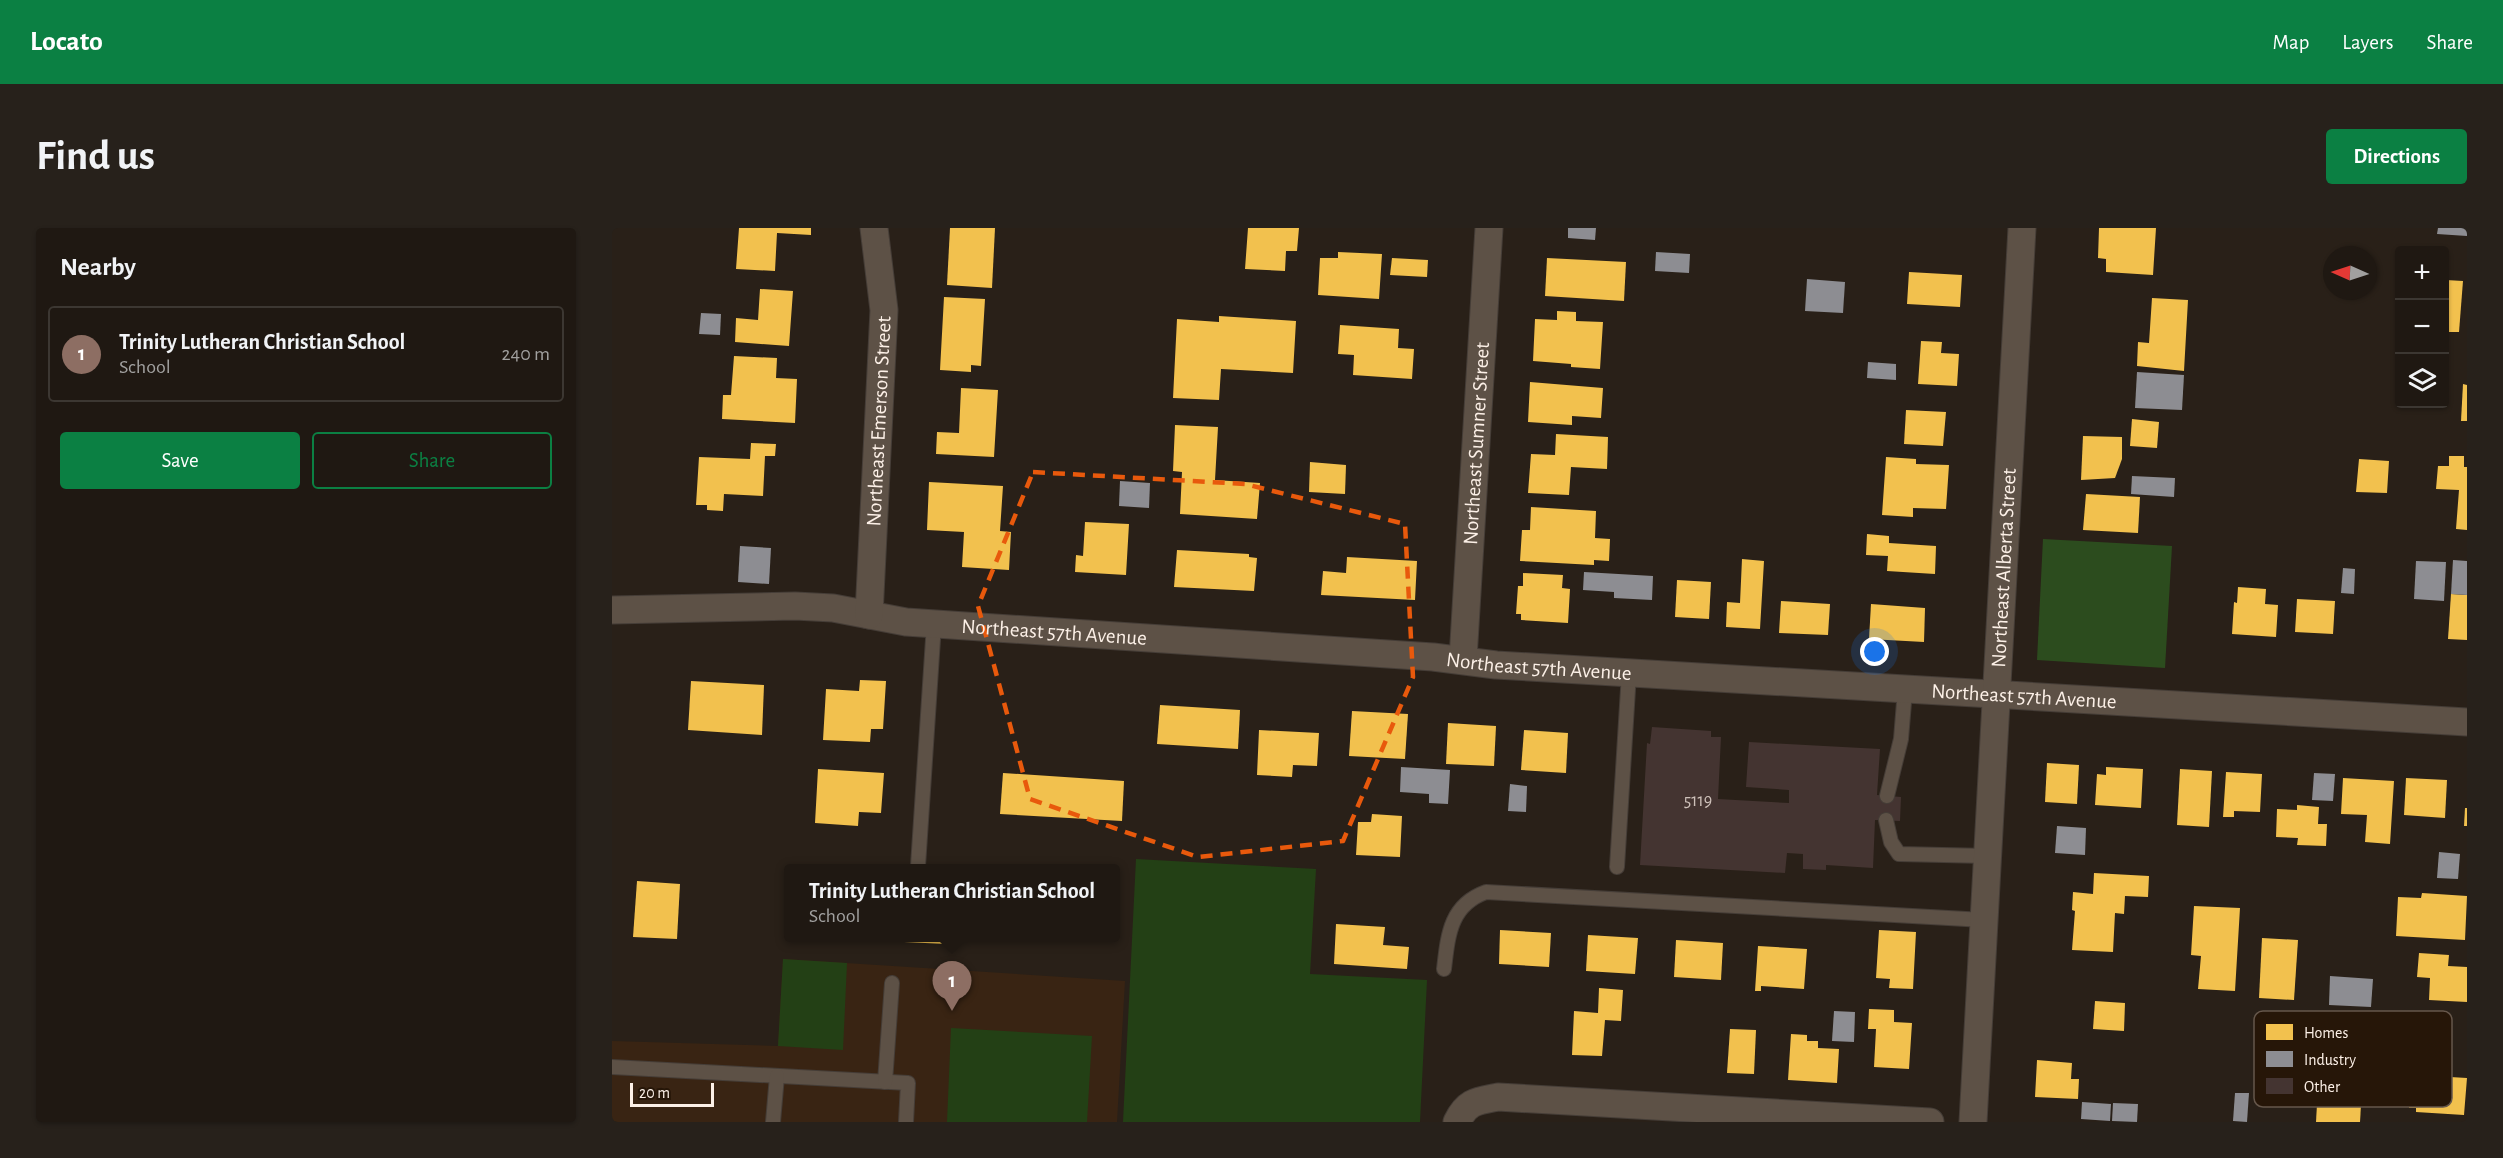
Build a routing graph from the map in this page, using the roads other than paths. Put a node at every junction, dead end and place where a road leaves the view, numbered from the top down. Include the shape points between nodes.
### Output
1 (874, 228) edge
2 (1489, 228) edge
3 (2022, 228) edge
4 (612, 610) edge
5 (869, 615) junction
6 (934, 624) junction
7 (1463, 659) junction
8 (1629, 673) junction
9 (1905, 690) junction
10 (1996, 696) junction
11 (2467, 722) edge
12 (1887, 796) dead end
13 (1886, 820) dead end
14 (1987, 856) junction
15 (918, 864) edge
16 (1617, 867) dead end
17 (1984, 920) junction
18 (1443, 969) dead end
19 (892, 983) dead end
20 (612, 1067) edge
21 (777, 1076) junction
22 (885, 1082) junction
23 (1460, 1115) edge
24 (773, 1122) edge
25 (906, 1122) edge
26 (1929, 1122) edge
27 (1973, 1122) edge

1 - 5 street, Northeast Emerson Street via 884,310
2 - 7 street, Northeast Sumner Street
3 - 10 street, Northeast Alberta Street
4 - 5 street, Northeast 57th Avenue via 795,606
5 - 6 street, Northeast 57th Avenue
6 - 7 street, Northeast 57th Avenue
6 - 15 lane
7 - 8 street, Northeast 57th Avenue via 1497,665
8 - 9 street, Northeast 57th Avenue
8 - 16 lane
9 - 10 street, Northeast 57th Avenue
9 - 12 lane via 1901,739
10 - 11 street, Northeast 57th Avenue
10 - 14 street, Northeast Alberta Street
13 - 14 lane via 1891,842 1899,854
14 - 17 street, Northeast Alberta Street
17 - 18 lane via 1486,892 1458,910 1449,928
17 - 27 street, Northeast Alberta Street
19 - 22 lane
20 - 21 lane
21 - 22 lane
21 - 24 lane
22 - 25 lane via 908,1083
23 - 26 street via 1477,1101 1498,1097

